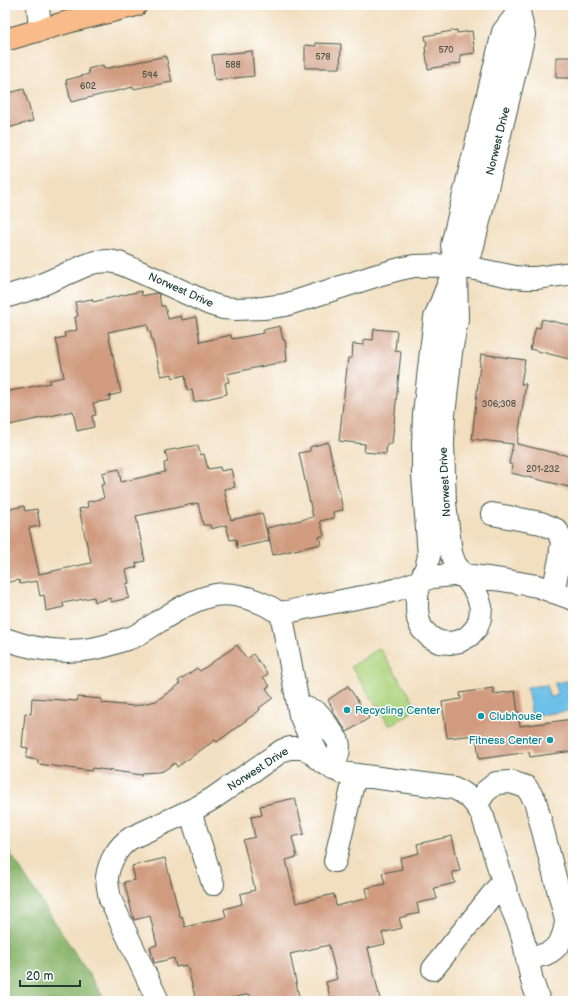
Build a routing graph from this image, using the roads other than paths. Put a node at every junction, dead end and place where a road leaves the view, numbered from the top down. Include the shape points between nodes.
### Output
1 (38, 5) edge
2 (136, 5) edge
3 (519, 8) edge
4 (40, 30) junction
5 (5, 40) edge
6 (456, 265) junction
7 (573, 273) edge
8 (5, 297) edge
9 (492, 514) dead end
10 (464, 575) junction
11 (420, 581) junction
12 (563, 596) edge
13 (281, 612) junction
14 (5, 639) edge
15 (299, 710) junction
16 (283, 750) junction
17 (328, 766) junction
18 (355, 775) junction
19 (477, 804) junction
20 (190, 811) junction
21 (335, 861) dead end
22 (503, 881) junction
23 (213, 884) dead end
24 (527, 959) junction
25 (433, 970) dead end
26 (158, 1001) edge
27 (539, 1001) edge

1 - 4 street
2 - 4 main road
3 - 6 street, Norwest Drive via 524,35 472,250
4 - 5 main road
6 - 7 street, Norwest Drive via 515,277 536,278
6 - 8 street, Norwest Drive via 400,269 297,302 263,308 236,309 217,306 147,274 109,261 89,264 34,288
6 - 10 street, Norwest Drive via 457,320 451,352 443,444 445,504 451,553 455,564
6 - 11 street, Norwest Drive via 436,318 427,383 422,445 429,556
9 - 12 street via 541,523 556,530 562,541 560,559
10 - 11 street via 432,577
10 - 11 street, Norwest Drive via 478,597 480,618 477,628 470,636 450,643 439,642 422,629 417,608
10 - 12 street via 537,586
11 - 13 street via 379,594
13 - 14 street via 255,600 225,594 197,600 172,612 136,635 97,648 50,650
13 - 15 street
15 - 16 street via 299,726 295,737
15 - 17 street via 320,715 338,741 339,750
16 - 17 street, Norwest Drive via 302,748
16 - 20 street, Norwest Drive via 212,800
17 - 18 street, Norwest Drive via 342,773
18 - 19 street, Norwest Drive via 446,786 461,791
18 - 21 street
19 - 22 street, Norwest Drive via 484,817
19 - 24 street via 485,792 496,783 511,782 526,787 535,800 566,920 557,947 547,954
20 - 23 street
20 - 26 street, Norwest Drive via 124,842 108,870 110,899
22 - 24 street, Norwest Drive via 520,928
22 - 25 street
24 - 27 street, Norwest Drive

